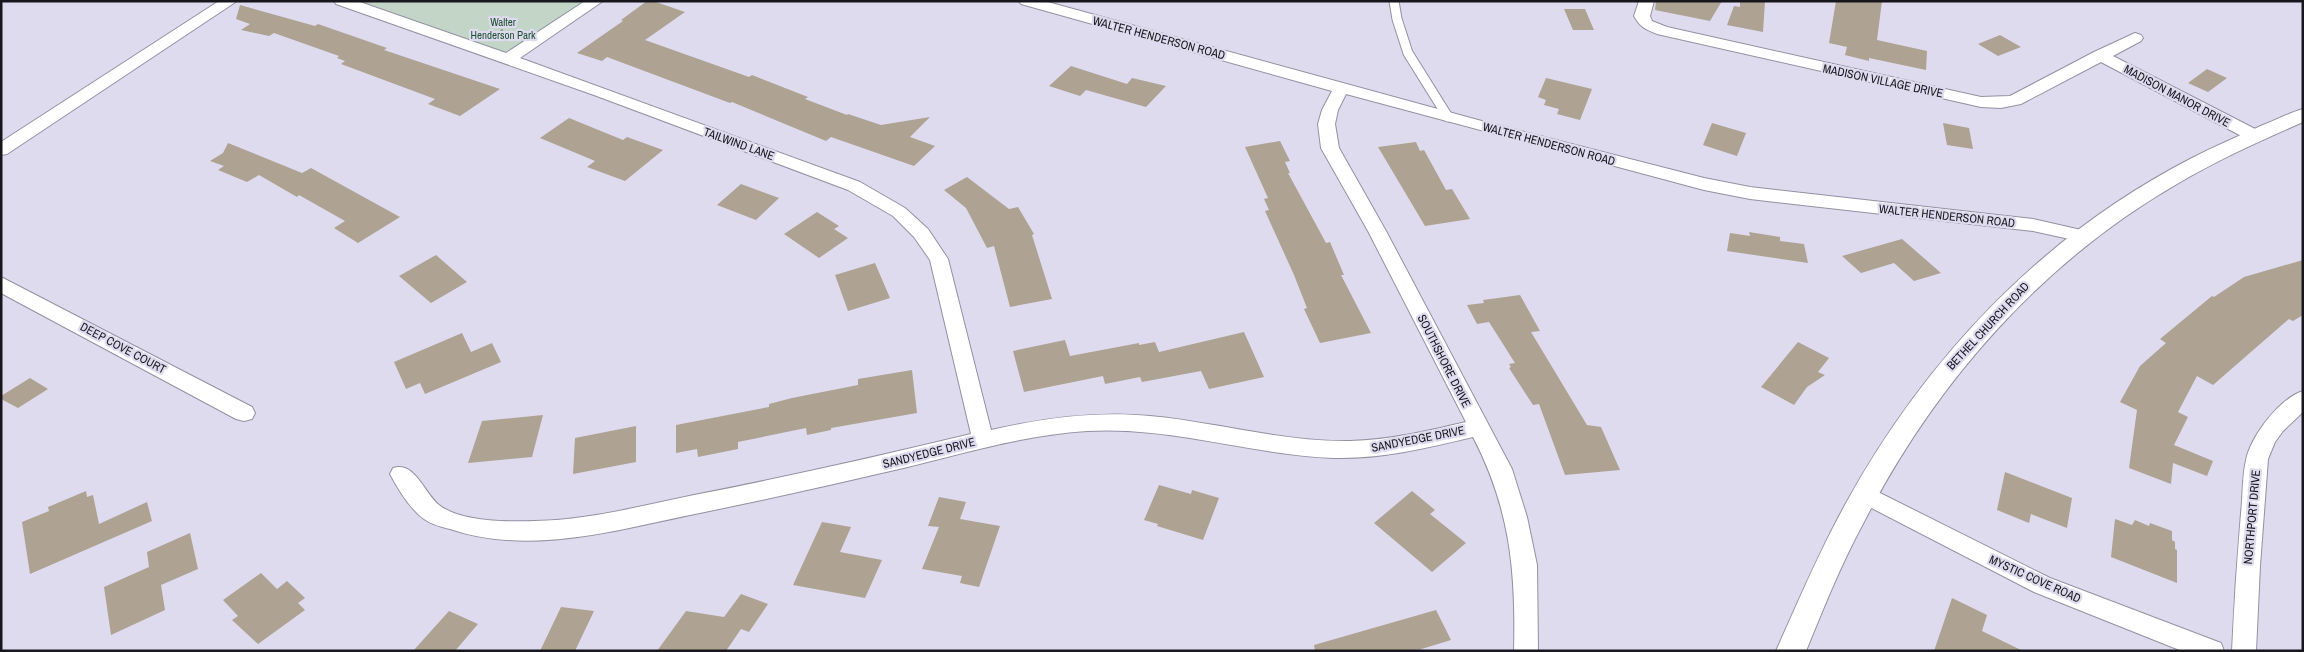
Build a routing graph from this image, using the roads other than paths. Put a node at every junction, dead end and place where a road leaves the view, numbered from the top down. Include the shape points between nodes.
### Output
1 (230, 1) edge
2 (341, 1) edge
3 (596, 1) edge
4 (1026, 1) edge
5 (1394, 1) edge
6 (1647, 1) edge
7 (2135, 38) dead end
8 (507, 53) junction
9 (2100, 55) junction
10 (1342, 88) junction
11 (2303, 115) edge
12 (1448, 117) junction
13 (2255, 136) junction
14 (1, 150) edge
15 (2083, 236) junction
16 (1, 284) edge
17 (2303, 399) edge
18 (244, 413) dead end
19 (1479, 428) junction
20 (983, 440) junction
21 (401, 474) dead end
22 (1864, 494) junction
23 (1526, 651) edge
24 (1791, 651) edge
25 (2212, 651) edge
26 (2244, 651) edge

1 - 14 street
2 - 8 street, TAILWIND LANE
3 - 8 street
4 - 10 street, WALTER HENDERSON ROAD
5 - 12 lane via 1408,52
6 - 9 street, MADISON VILLAGE DRIVE via 1642,16 1646,24 1662,31 1981,102 2015,100
7 - 9 street, MADISON VILLAGE DRIVE
8 - 20 street, TAILWIND LANE via 854,186 899,212 921,233 938,259
9 - 13 street, MADISON MANOR DRIVE
10 - 12 street, WALTER HENDERSON ROAD
10 - 19 street, SOUTHSHORE DRIVE via 1327,120 1325,134 1330,148 1377,231
11 - 13 street, BETHEL CHURCH ROAD
12 - 15 street, WALTER HENDERSON ROAD via 1639,168 1750,193 2033,225
13 - 15 street, BETHEL CHURCH ROAD via 2151,190
15 - 22 street, BETHEL CHURCH ROAD via 2037,274 1993,317 1944,372 1908,421
16 - 18 street, DEEP COVE COURT
17 - 26 street, NORTHPORT DRIVE via 2275,425 2257,459
19 - 20 street, SANDYEDGE DRIVE via 1399,445 1334,450 1152,424 1116,422 1054,427
19 - 23 street, SOUTHSHORE DRIVE via 1501,469 1516,517 1525,564
20 - 21 street, SANDYEDGE DRIVE via 591,526 553,530 516,531 458,523 434,513
22 - 24 street, BETHEL CHURCH ROAD via 1814,594
22 - 25 street, MYSTIC COVE ROAD via 2042,585

